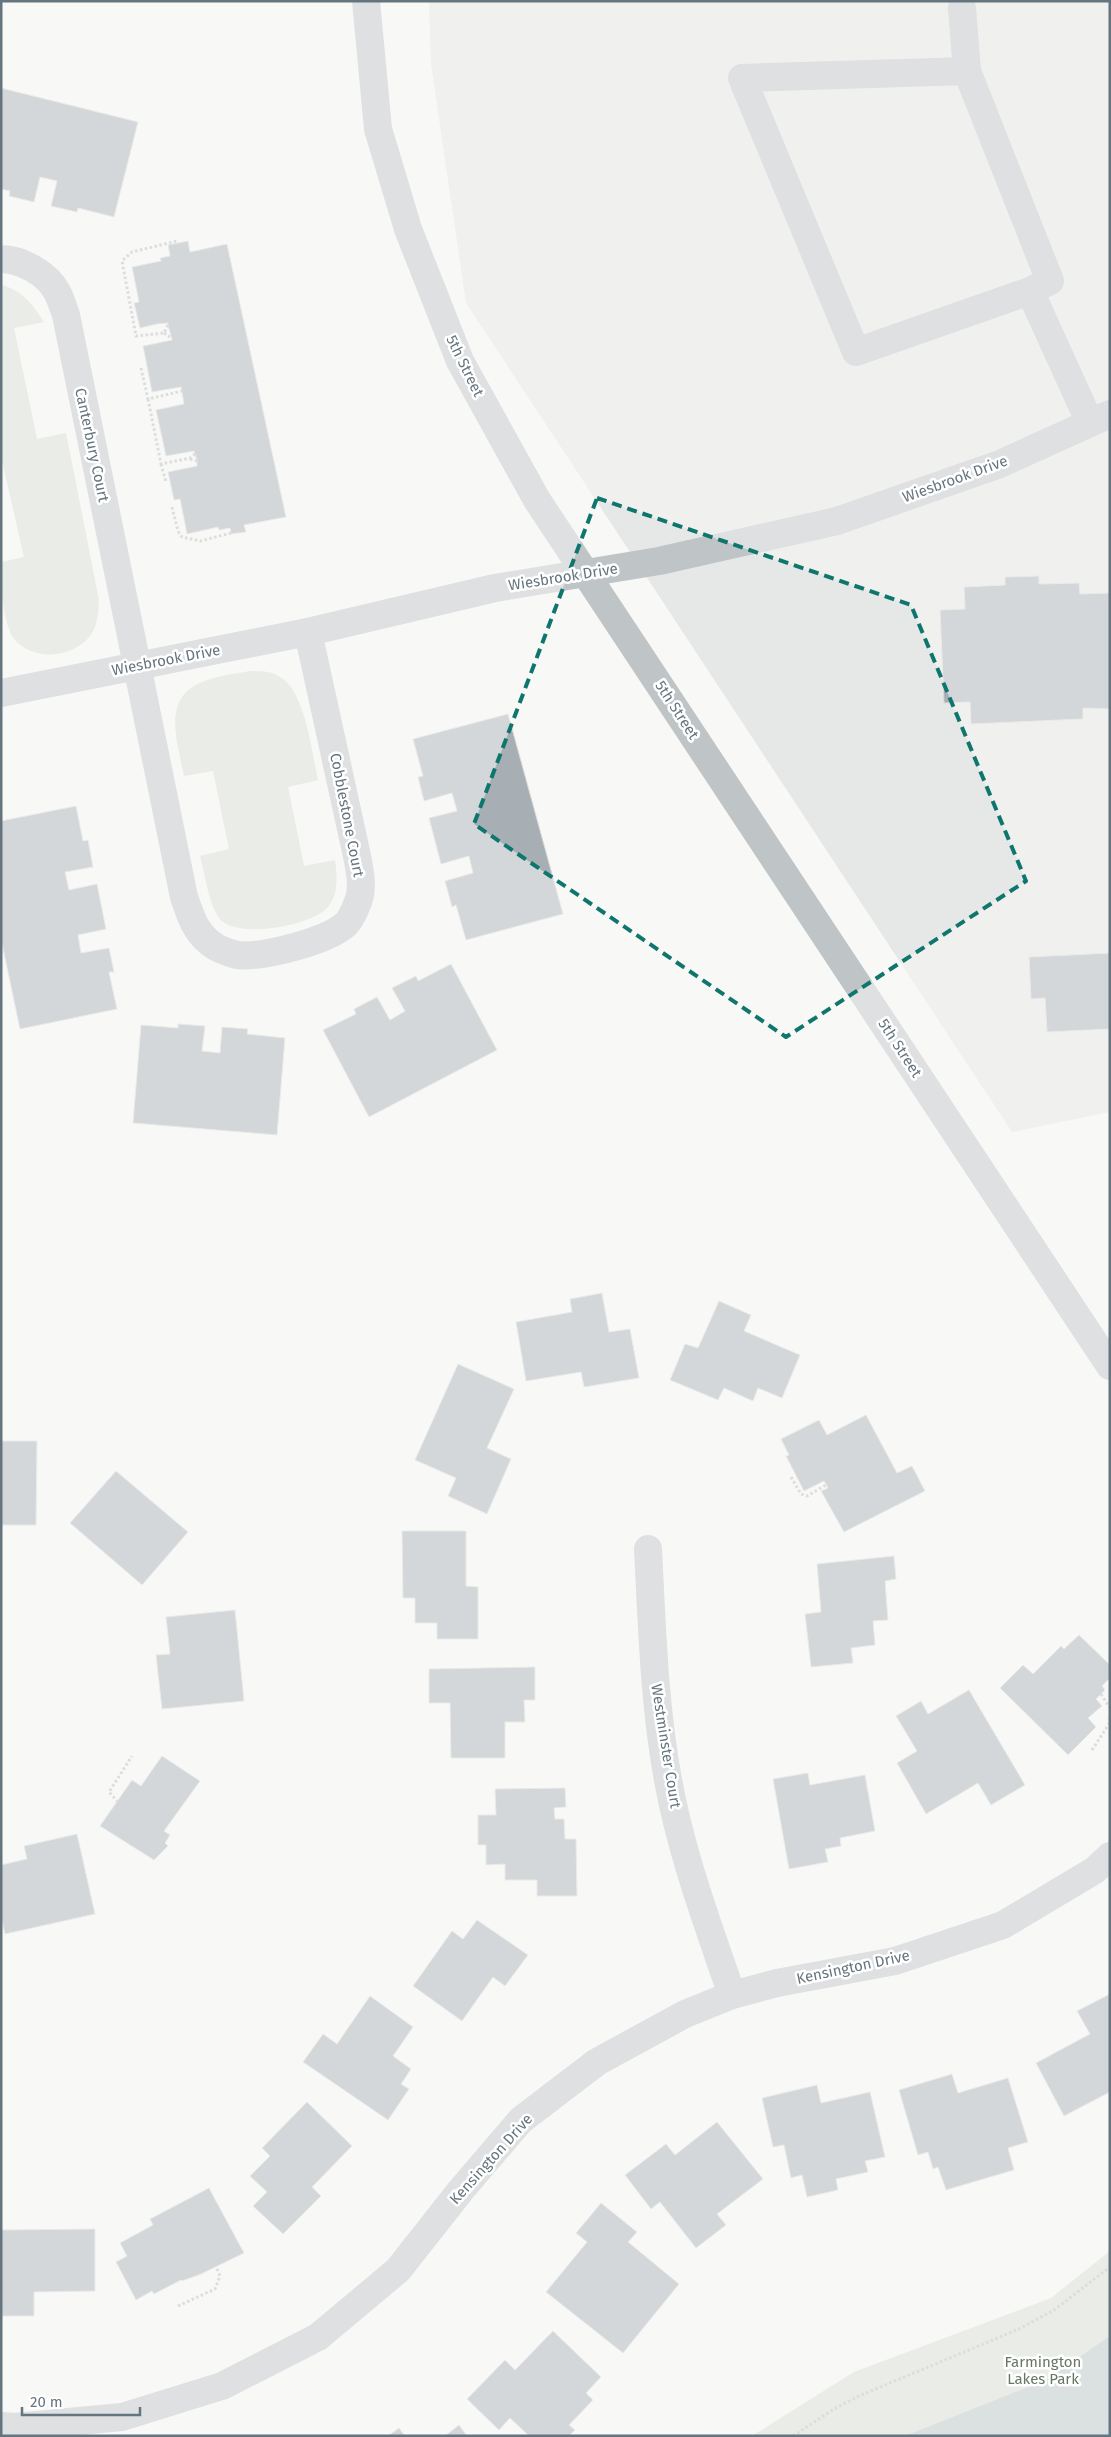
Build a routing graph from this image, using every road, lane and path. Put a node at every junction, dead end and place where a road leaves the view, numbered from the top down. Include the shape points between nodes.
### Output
1 (366, 1) edge
2 (962, 8) dead end
3 (967, 71) junction
4 (178, 243) dead end
5 (1, 258) edge
6 (1030, 292) junction
7 (168, 325) dead end
8 (164, 333) junction
9 (170, 337) dead end
10 (141, 368) dead end
11 (182, 393) dead end
12 (148, 399) junction
13 (1100, 418) edge
14 (195, 454) dead end
15 (190, 458) junction
16 (197, 462) dead end
17 (162, 464) junction
18 (166, 482) dead end
19 (172, 507) dead end
20 (231, 533) dead end
21 (586, 573) junction
22 (308, 632) junction
23 (138, 666) junction
24 (1, 693) edge
25 (1110, 1366) edge
26 (791, 1477) dead end
27 (826, 1486) dead end
28 (648, 1549) dead end
29 (1101, 1694) dead end
30 (1110, 1708) edge
31 (1110, 1718) edge
32 (1092, 1750) dead end
33 (132, 1756) dead end
34 (118, 1802) dead end
35 (1110, 1856) edge
36 (732, 1995) junction
37 (216, 2266) dead end
38 (1110, 2268) edge
39 (178, 2306) dead end
40 (1, 2426) edge
41 (793, 2436) edge

1 - 21 street, 5th Street via 378,128 408,230 460,361 537,500
2 - 3 street
3 - 6 street via 1050,281
3 - 6 street via 742,78 856,352
4 - 8 path via 132,252 122,260 136,336
5 - 23 street, Canterbury Court via 11,258 37,270 57,290 66,315
6 - 13 street
7 - 8 path
8 - 9 path
10 - 12 path
11 - 12 path
12 - 17 path
13 - 21 street, Wiesbrook Drive via 1000,464 836,521 659,561
14 - 15 path
15 - 16 path
15 - 17 path
17 - 18 path
19 - 20 path via 182,537 200,542
21 - 22 street, Wiesbrook Drive via 495,588
21 - 25 street, 5th Street
22 - 23 street, Wiesbrook Drive
22 - 23 street, Cobblestone Court via 357,856 361,880 358,903 346,924 296,947 266,954 229,951 212,944 193,924 184,897
23 - 24 street, Wiesbrook Drive
26 - 27 path via 801,1494 807,1496
28 - 36 street, Westminster Court via 657,1705 668,1782 690,1867
29 - 30 path
31 - 32 path
33 - 34 path via 109,1792
35 - 36 street, Kensington Drive via 1094,1870 1003,1925 895,1961 777,1983
36 - 40 street, Kensington Drive via 685,2014 597,2062 521,2120 398,2270 318,2337 222,2386 122,2417
37 - 39 path via 220,2276 215,2289
38 - 41 path via 1054,2310 1019,2329 859,2396

